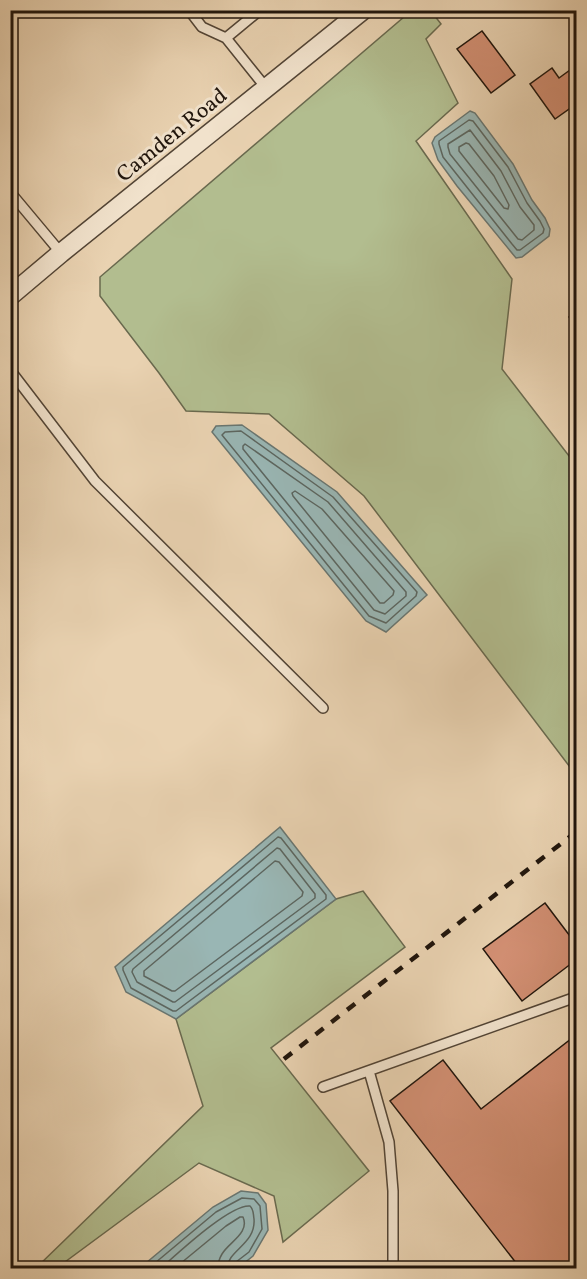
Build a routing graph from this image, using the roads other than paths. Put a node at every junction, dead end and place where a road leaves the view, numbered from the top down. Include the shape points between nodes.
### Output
1 (189, 10) edge
2 (260, 10) edge
3 (363, 10) edge
4 (226, 38) junction
5 (267, 89) junction
6 (10, 192) edge
7 (62, 253) junction
8 (10, 296) edge
9 (10, 370) edge
10 (323, 708) dead end
11 (576, 997) edge
12 (369, 1071) junction
13 (323, 1087) dead end
14 (393, 1269) edge

1 - 4 lane via 202,27
2 - 4 lane
3 - 5 street, Camden Road
4 - 5 lane
5 - 7 street, Camden Road
6 - 7 lane
7 - 8 street, Camden Road
9 - 10 lane via 95,481
11 - 12 lane
12 - 13 lane
12 - 14 lane via 389,1142

